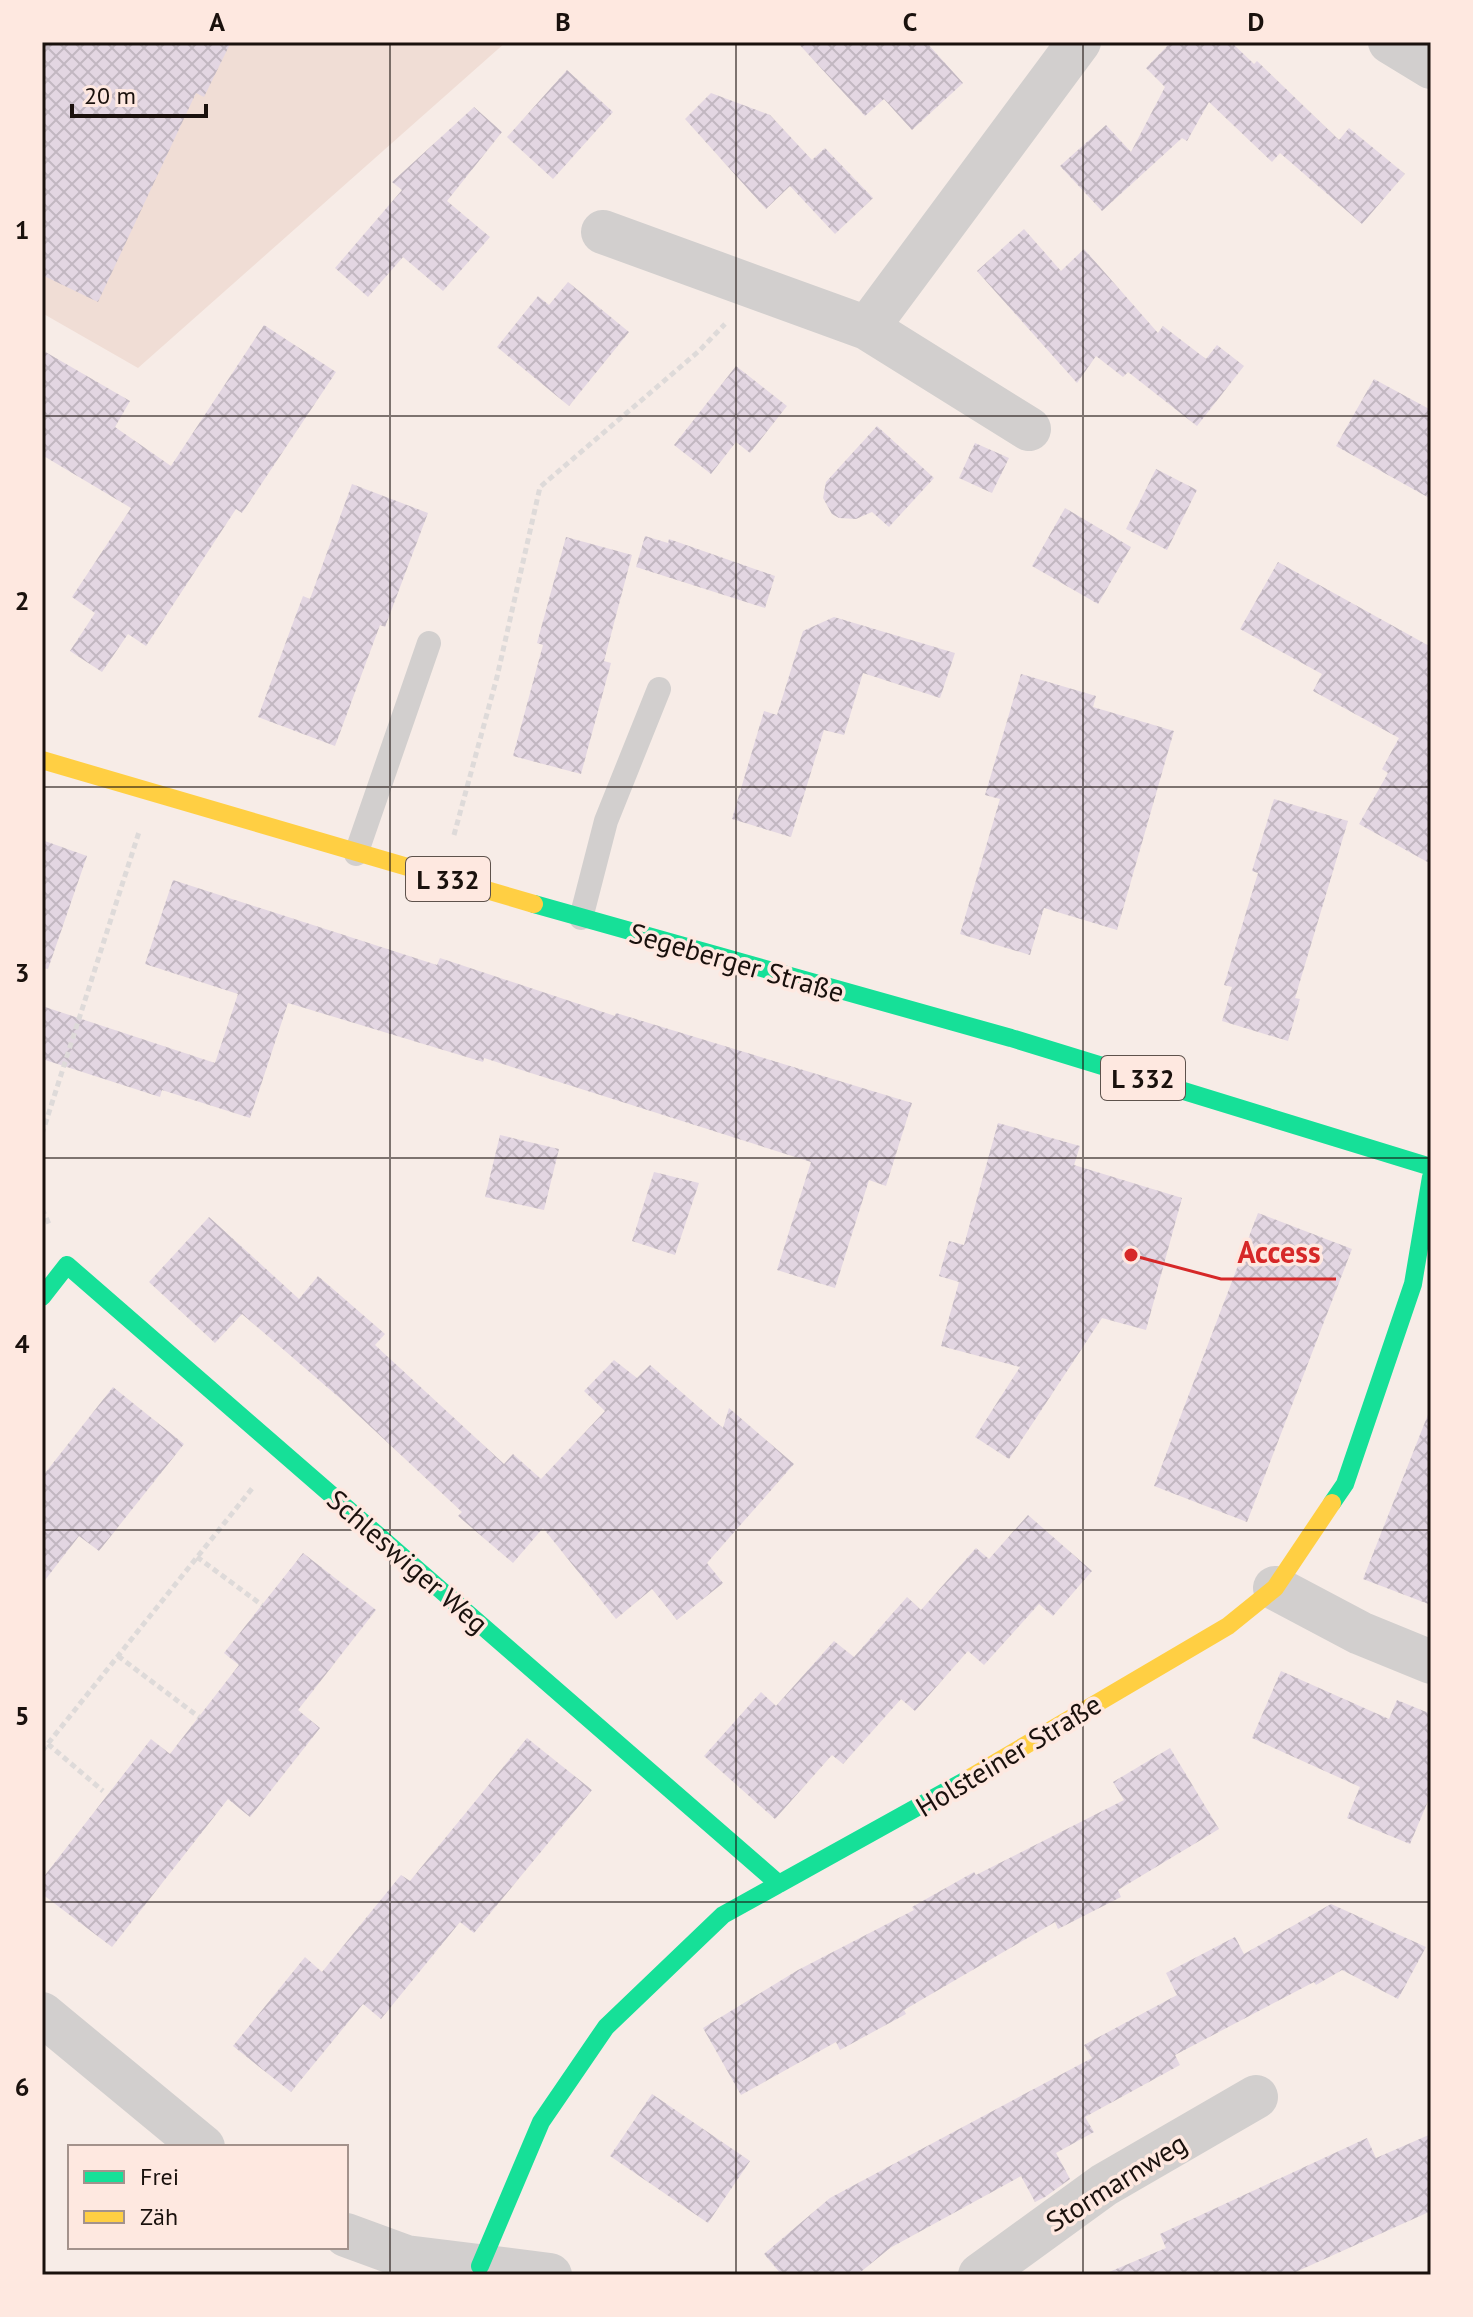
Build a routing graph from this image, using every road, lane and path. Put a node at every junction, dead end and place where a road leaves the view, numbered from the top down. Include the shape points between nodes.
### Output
1 (1079, 42) edge
2 (1390, 42) edge
3 (1431, 67) edge
4 (603, 232) dead end
5 (759, 288) junction
6 (867, 328) junction
7 (1029, 429) dead end
8 (429, 643) dead end
9 (659, 689) dead end
10 (42, 760) edge
11 (152, 793) junction
12 (356, 854) junction
13 (443, 877) junction
14 (581, 918) junction
15 (42, 1134) edge
16 (1431, 1167) edge
17 (1431, 1177) edge
18 (42, 1297) edge
19 (282, 1451) junction
20 (197, 1557) junction
21 (1275, 1588) junction
22 (262, 1605) dead end
23 (118, 1656) junction
24 (1431, 1662) edge
25 (199, 1717) dead end
26 (48, 1744) junction
27 (42, 1751) edge
28 (103, 1791) dead end
29 (779, 1884) junction
30 (42, 2014) edge
31 (1256, 2097) dead end
32 (201, 2145) edge
33 (348, 2236) edge
34 (480, 2266) junction
35 (550, 2275) edge
36 (980, 2275) edge

1 - 6 street
2 - 3 street
4 - 5 street
5 - 6 street
5 - 13 path via 699,351 540,487 497,677
6 - 7 street
8 - 12 lane
9 - 14 lane via 606,821
10 - 11 street, Segeberger Straße / L 332
11 - 12 street, Segeberger Straße / L 332
11 - 15 path
12 - 13 street, Segeberger Straße / L 332
13 - 14 street, Segeberger Straße / L 332
14 - 16 street, Segeberger Straße / L 332 via 1011,1038
17 - 21 street, Holsteiner Straße via 1413,1284 1345,1484
18 - 19 street, Schleswiger Weg via 67,1265
19 - 20 path
19 - 29 street, Schleswiger Weg
20 - 22 path
20 - 23 path
21 - 24 street via 1360,1633
21 - 29 street, Holsteiner Straße via 1228,1626 904,1817
23 - 25 path
23 - 26 path
26 - 27 path
26 - 28 path
29 - 34 street, Holsteiner Straße via 723,1915 606,2027 541,2122
30 - 32 street
31 - 36 street, Stormarnweg via 1104,2185
33 - 34 street via 406,2257
34 - 35 street

